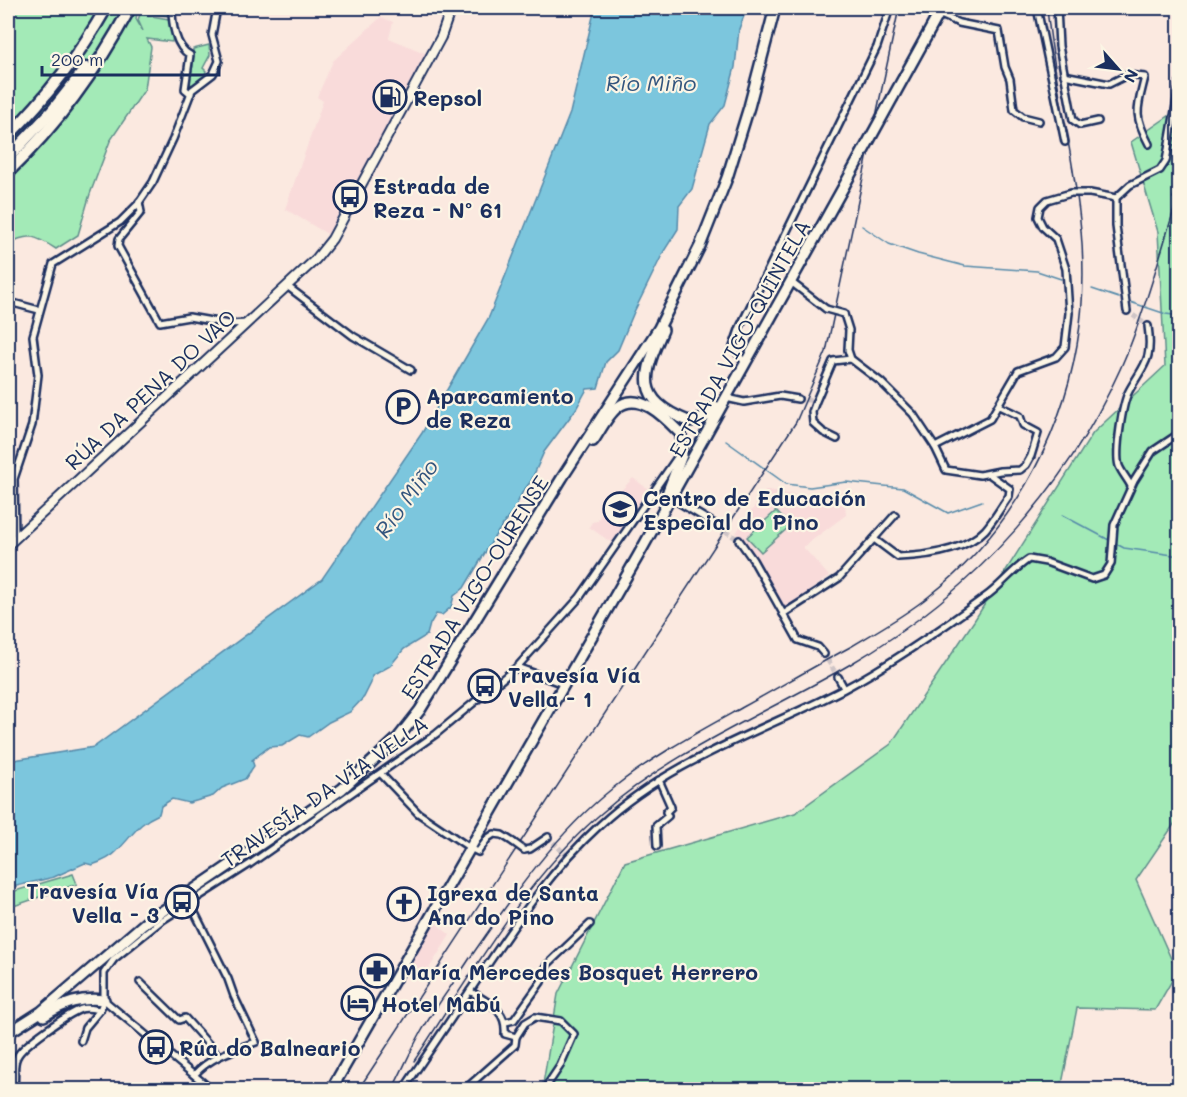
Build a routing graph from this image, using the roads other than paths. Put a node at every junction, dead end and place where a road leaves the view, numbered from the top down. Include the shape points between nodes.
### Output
1 (106, 8) edge
2 (124, 8) edge
3 (130, 8) edge
4 (172, 8) edge
5 (217, 8) edge
6 (451, 8) edge
7 (775, 8) edge
8 (890, 8) edge
9 (1037, 8) edge
10 (1057, 8) edge
11 (940, 10) edge
12 (82, 46) junction
13 (1064, 75) junction
14 (1179, 82) edge
15 (191, 93) junction
16 (1039, 121) dead end
17 (1098, 121) dead end
18 (8, 124) edge
19 (8, 136) edge
20 (1065, 142) dead end
21 (1149, 144) dead end
22 (8, 158) edge
23 (8, 172) edge
24 (1116, 198) junction
25 (139, 202) junction
26 (700, 246) junction
27 (791, 282) junction
28 (287, 286) junction
29 (8, 297) edge
30 (39, 310) junction
31 (1127, 311) dead end
32 (247, 322) junction
33 (1148, 326) dead end
34 (851, 359) junction
35 (745, 363) junction
36 (411, 370) dead end
37 (726, 398) junction
38 (798, 399) tunnel mouth
39 (999, 406) junction
40 (1179, 433) edge
41 (837, 438) dead end
42 (935, 447) junction
43 (682, 450) junction
44 (989, 474) junction
45 (676, 486) junction
46 (1131, 486) junction
47 (656, 488) junction
48 (666, 494) junction
49 (678, 502) junction
50 (895, 515) dead end
51 (659, 516) junction
52 (712, 523) tunnel mouth
53 (15, 538) junction
54 (874, 539) junction
55 (739, 540) tunnel mouth
56 (8, 545) edge
57 (518, 550) junction
58 (638, 556) junction
59 (783, 614) junction
60 (824, 654) tunnel mouth
61 (517, 667) junction
62 (838, 677) tunnel mouth
63 (563, 684) junction
64 (844, 688) junction
65 (381, 774) junction
66 (659, 780) junction
67 (548, 837) dead end
68 (657, 846) dead end
69 (470, 848) junction
70 (190, 903) junction
71 (590, 924) dead end
72 (141, 982) dead end
73 (470, 991) junction
74 (102, 1005) junction
75 (506, 1022) junction
76 (10, 1034) edge
77 (516, 1037) junction
78 (81, 1041) dead end
79 (219, 1056) junction
80 (194, 1075) junction
81 (13, 1089) edge
82 (212, 1089) edge
83 (331, 1089) edge
84 (403, 1089) edge
85 (464, 1089) edge
86 (544, 1089) edge

1 - 12 highway
2 - 22 highway via 89,63
3 - 23 highway via 75,94
4 - 15 street via 177,39 190,55 185,89
5 - 15 street via 212,35 219,62 213,74
6 - 28 main road, RÚA DA PENA DO VAO via 435,47 332,239
7 - 26 highway, ESTRADA VIGO-OURENSE via 730,168
8 - 35 street via 873,57 740,327 733,347
9 - 20 street
10 - 13 street
11 - 16 street via 959,23 999,32 1014,110
11 - 27 highway, ESTRADA VIGO-QUINTELA, bridge
12 - 18 highway
12 - 19 highway via 47,94
13 - 17 street via 1073,120 1080,125
13 - 21 street via 1109,84 1127,75 1145,77 1138,124
14 - 24 street via 1166,160 1160,170 1130,185
15 - 25 street via 153,182
24 - 31 street
24 - 39 street, bridge via 1071,194 1047,200 1040,207 1038,217 1056,238 1066,269 1069,313 1065,347 1056,357 1018,371
25 - 30 street via 120,222 53,264
25 - 32 street via 141,212 118,246 160,322 189,317 229,324
26 - 35 highway via 652,356 646,375 648,388 660,404 682,419 695,421 711,415 735,372
26 - 57 highway, ESTRADA VIGO-OURENSE via 659,328
27 - 34 street, bridge via 826,309 844,314
27 - 35 highway, ESTRADA VIGO-QUINTELA
28 - 32 main road, RÚA DA PENA DO VAO
28 - 36 street via 353,336
29 - 30 street via 13,303
30 - 53 street via 33,336 38,375 32,425 14,479
32 - 53 main road, RÚA DA PENA DO VAO
33 - 46 street via 1151,345 1144,368 1127,393 1120,432 1119,465
34 - 41 street via 833,361 812,412 813,423
34 - 42 street via 913,414
35 - 37 highway, ESTRADA VIGO-QUINTELA
37 - 38 street via 744,402 780,396
37 - 45 highway, ESTRADA VIGO-QUINTELA
39 - 42 street via 982,425
39 - 44 street via 1020,416 1023,425 1038,433 1026,465 1020,470
40 - 46 street via 1154,451
42 - 44 street via 946,470
43 - 47 street, TRAVESÍA DA VÍA VELLA
43 - 48 highway
43 - 57 highway via 681,434 648,405 624,403 616,408
44 - 54 street via 1010,489 1010,496 984,531 966,543 913,557 898,557
45 - 49 street
45 - 51 highway, ESTRADA VIGO-QUINTELA
46 - 64 street via 1114,525 1112,564 1104,575 1092,579 1029,559 1014,568 988,596
47 - 48 street
47 - 61 street, TRAVESÍA DA VÍA VELLA via 580,597
48 - 58 highway
49 - 51 street
49 - 52 street
50 - 54 street
51 - 58 highway, ESTRADA VIGO-QUINTELA
53 - 56 main road, RÚA DA PENA DO VAO
54 - 59 street via 839,578
55 - 59 street
57 - 76 highway, ESTRADA VIGO-OURENSE via 420,710 367,769 163,910
58 - 63 highway, ESTRADA VIGO-QUINTELA
59 - 60 street via 798,640 818,647
61 - 63 street
61 - 65 street, TRAVESÍA DA VÍA VELLA
62 - 64 street
63 - 69 highway, ESTRADA VIGO-QUINTELA
64 - 66 street via 724,744
65 - 69 street via 418,813
65 - 70 street, TRAVESÍA DA VÍA VELLA
66 - 68 street via 671,807 666,812 668,816 656,826
66 - 73 street via 599,825 568,857 530,902
67 - 69 street, bridge via 524,849 494,834 478,852
69 - 83 highway, ESTRADA VIGO-QUINTELA
70 - 74 street, TRAVESÍA DA VÍA VELLA via 114,959 104,973
70 - 79 street via 256,1042
71 - 75 street via 548,965 542,982 514,1020
72 - 79 street via 179,1020 185,1018
73 - 75 street via 502,1014
73 - 84 street
74 - 76 highway via 89,998 65,1004
74 - 78 street via 85,1028
74 - 80 street
74 - 81 street via 84,1008 52,1026 18,1054
75 - 77 street via 505,1034
77 - 85 street via 515,1045
77 - 86 street via 525,1023 535,1017 561,1021 574,1034 560,1066
79 - 80 street
80 - 82 street

